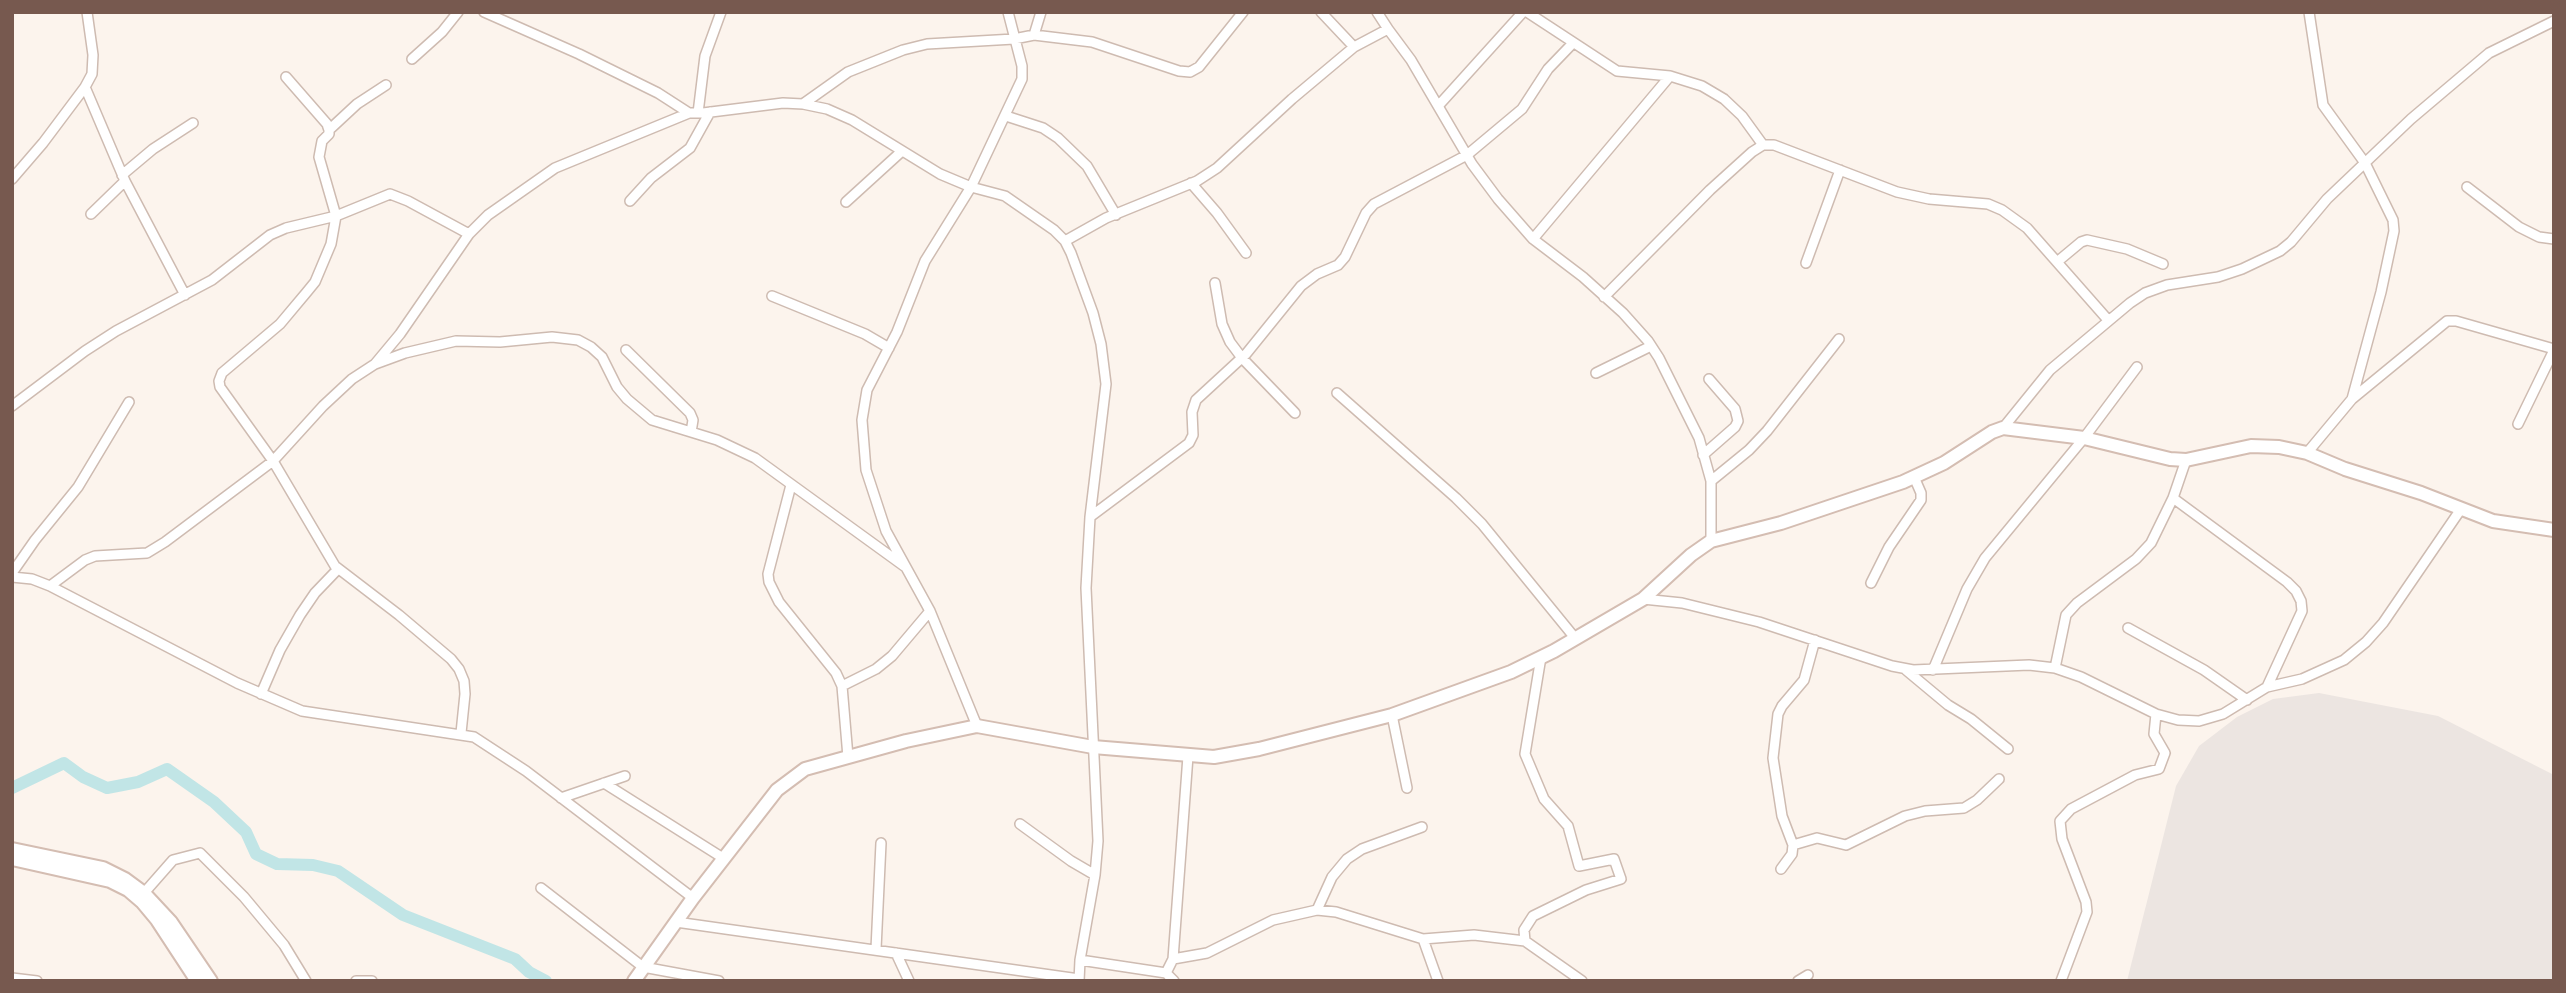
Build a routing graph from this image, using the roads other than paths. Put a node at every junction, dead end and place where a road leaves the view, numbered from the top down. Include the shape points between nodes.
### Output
1 (87, 12) edge
2 (458, 12) edge
3 (484, 12) edge
4 (721, 12) edge
5 (1008, 12) edge
6 (1041, 12) edge
7 (1243, 12) edge
8 (1321, 12) edge
9 (1377, 12) edge
10 (1525, 12) edge
11 (2309, 12) edge
12 (2554, 21) edge
13 (1388, 29) junction
14 (1034, 35) junction
15 (1014, 39) junction
16 (1573, 43) junction
17 (1354, 47) junction
18 (412, 59) dead end
19 (1670, 76) junction
20 (286, 77) dead end
21 (386, 85) dead end
22 (85, 87) junction
23 (803, 104) junction
24 (1439, 105) junction
25 (710, 112) junction
26 (693, 113) junction
27 (1006, 116) junction
28 (193, 123) dead end
29 (329, 130) junction
30 (1763, 145) junction
31 (902, 151) junction
32 (1467, 155) junction
33 (2365, 163) junction
34 (1840, 170) junction
35 (123, 178) junction
36 (12, 179) edge
37 (1191, 183) junction
38 (971, 187) junction
39 (2467, 187) dead end
40 (630, 201) dead end
41 (846, 202) dead end
42 (91, 214) dead end
43 (1116, 215) junction
44 (336, 216) junction
45 (469, 234) junction
46 (1534, 239) junction
47 (2554, 239) edge
48 (1065, 240) junction
49 (1246, 253) dead end
50 (2057, 262) junction
51 (1806, 263) dead end
52 (2163, 264) dead end
53 (1215, 283) dead end
54 (185, 295) junction
55 (772, 296) dead end
56 (1604, 297) junction
57 (2108, 320) junction
58 (1839, 340) dead end
59 (1651, 345) junction
60 (889, 348) junction
61 (626, 350) dead end
62 (2554, 350) edge
63 (1242, 358) junction
64 (375, 364) junction
65 (2137, 367) dead end
66 (1596, 373) dead end
67 (1709, 379) dead end
68 (1337, 393) dead end
69 (2352, 399) junction
70 (129, 402) dead end
71 (12, 405) edge
72 (1296, 413) dead end
73 (2518, 424) dead end
74 (2003, 428) junction
75 (691, 432) junction
76 (2084, 438) junction
77 (2307, 453) junction
78 (1703, 455) junction
79 (2186, 460) junction
80 (273, 461) junction
81 (1914, 477) junction
82 (1712, 481) junction
83 (791, 485) junction
84 (2173, 498) junction
85 (2461, 509) junction
86 (1090, 517) junction
87 (2554, 530) edge
88 (1711, 541) junction
89 (904, 566) junction
90 (338, 569) junction
91 (12, 575) edge
92 (1871, 583) dead end
93 (50, 586) junction
94 (1643, 599) junction
95 (930, 611) junction
96 (2127, 628) dead end
97 (1575, 638) junction
98 (1815, 640) junction
99 (1541, 657) junction
100 (2054, 668) junction
101 (1905, 669) junction
102 (1933, 670) junction
103 (842, 686) junction
104 (2267, 687) junction
105 (261, 694) junction
106 (2246, 700) junction
107 (2156, 714) junction
108 (1392, 715) junction
109 (977, 726) junction
110 (461, 733) junction
111 (1093, 747) junction
112 (2008, 749) dead end
113 (1188, 756) junction
114 (848, 757) junction
115 (625, 776) dead end
116 (1999, 779) dead end
117 (604, 783) junction
118 (1407, 788) dead end
119 (561, 798) junction
120 (1020, 824) dead end
121 (1422, 827) dead end
122 (881, 843) dead end
123 (1793, 845) junction
124 (12, 849) edge
125 (12, 859) edge
126 (723, 859) junction
127 (1781, 869) dead end
128 (1095, 875) junction
129 (541, 888) dead end
130 (144, 893) junction
131 (693, 898) junction
132 (1317, 910) junction
133 (676, 922) junction
134 (1423, 939) junction
135 (1525, 941) junction
136 (876, 949) junction
137 (896, 953) junction
138 (1173, 959) junction
139 (1080, 960) junction
140 (643, 967) junction
141 (1166, 973) junction
142 (1808, 975) dead end
143 (12, 978) edge
144 (1079, 980) edge
145 (37, 981) edge
146 (197, 981) edge
147 (211, 981) edge
148 (306, 981) edge
149 (356, 981) edge
150 (372, 981) edge
151 (634, 981) edge
152 (719, 981) edge
153 (909, 981) edge
154 (1174, 981) edge
155 (1438, 981) edge
156 (1582, 981) edge
157 (1798, 981) edge
158 (2062, 981) edge

1 - 22 street via 93,64
2 - 18 street
3 - 26 street via 579,54
4 - 26 street
5 - 15 street
6 - 14 street
7 - 14 street via 1190,72 1093,42
8 - 17 street
9 - 13 street
10 - 16 street
10 - 24 street
11 - 33 street via 2323,105
12 - 33 street via 2489,53
13 - 17 street
13 - 24 street
14 - 15 street
15 - 23 street via 927,44 903,50 848,72
15 - 27 street via 1022,79
16 - 19 street via 1616,71
16 - 32 street via 1548,69 1522,109
17 - 37 street via 1237,151
19 - 30 street via 1724,99
19 - 46 street
20 - 29 street
21 - 29 street
22 - 35 street
22 - 36 street
23 - 25 street
23 - 31 street via 852,120
24 - 32 street
25 - 26 street
25 - 40 street via 690,148
26 - 45 street via 555,167
27 - 38 street
27 - 43 street via 1058,138 1087,166
28 - 35 street via 145,155
29 - 44 street via 319,157
30 - 34 street
30 - 56 street via 1710,190
31 - 38 street
31 - 41 street
32 - 46 street
32 - 63 street via 1374,204 1345,257 1301,286
33 - 57 street via 2280,251 2218,277 2146,293
33 - 69 street via 2388,207 2394,230
34 - 50 street via 1913,197 1988,204 2015,218
34 - 51 street
35 - 42 street
35 - 54 street
37 - 43 street
37 - 49 street
38 - 48 street via 1006,196
38 - 60 street via 925,261
39 - 47 street via 2519,227
43 - 48 street
44 - 45 street via 390,194
44 - 54 street via 270,235 231,267
44 - 80 street via 331,244 315,282 280,324 219,381
45 - 64 street
46 - 56 street
48 - 86 street via 1093,313 1105,366
50 - 52 street via 2087,240 2127,248
50 - 57 street
53 - 63 street via 1224,332
54 - 71 street via 116,331
55 - 60 street
56 - 59 street
57 - 74 street via 2050,370
58 - 82 street via 1767,431
59 - 66 street
59 - 78 street via 1691,421
60 - 89 street via 867,390 862,450 886,531
61 - 75 street via 690,413
62 - 69 street via 2447,321
62 - 73 street
63 - 72 street
63 - 86 street via 1196,400 1189,443
64 - 75 street via 456,341 552,337 578,341 602,357 617,387 638,410 666,426
64 - 80 street via 323,406
65 - 76 street
67 - 78 street via 1735,409 1738,421
68 - 97 street via 1473,515
69 - 77 street
70 - 91 street via 78,487
74 - 76 street
74 - 81 street
75 - 83 street via 755,458
76 - 79 street
76 - 102 street via 1985,558
77 - 79 street via 2251,446
77 - 85 street
78 - 82 street
79 - 84 street
80 - 90 street
80 - 93 street via 153,550 95,556
81 - 88 street via 1781,523
81 - 92 street via 1921,500
82 - 88 street
83 - 89 street
83 - 103 street via 769,582
84 - 100 street via 2159,531 2143,552 2066,615
84 - 104 street via 2287,582 2301,601 2302,611
85 - 87 street via 2493,521
85 - 104 street via 2366,642 2323,672
86 - 111 street via 1086,588
88 - 94 street
89 - 95 street
90 - 105 street via 300,615
90 - 110 street via 459,669 465,694
91 - 93 street
93 - 105 street
94 - 97 street
94 - 98 street via 1697,606
95 - 103 street via 884,663
95 - 109 street
96 - 106 street via 2189,661
97 - 99 street
98 - 101 street
98 - 123 street via 1804,680 1778,714 1773,758 1782,816
99 - 108 street
99 - 135 street via 1525,754 1544,799 1568,826 1579,866 1614,859 1621,879 1533,916 1524,930
100 - 102 street
100 - 107 street
101 - 102 street
101 - 112 street
103 - 114 street
104 - 106 street
105 - 110 street via 330,717
106 - 107 street via 2199,721
107 - 158 street via 2154,734 2165,752 2159,769 2135,775 2071,808 2060,821 2087,912
108 - 113 street via 1259,749 1214,757
108 - 118 street
109 - 111 street
109 - 114 street
110 - 119 street via 486,743
111 - 113 street
111 - 128 street via 1098,841
113 - 138 street
114 - 126 street via 821,762 789,779
115 - 117 street
116 - 123 street via 1964,808 1905,816 1846,845 1817,838
117 - 119 street
117 - 126 street
119 - 131 street
120 - 128 street
121 - 132 street via 1347,859 1332,877
122 - 136 street
123 - 127 street
124 - 130 street via 103,868
125 - 146 street via 110,881 128,890 158,920
126 - 131 street
128 - 139 street
129 - 140 street
130 - 147 street via 171,922
130 - 148 street via 173,860 200,853 260,916
131 - 133 street
132 - 134 street
132 - 138 street via 1273,920 1207,953
133 - 136 street
133 - 140 street
134 - 135 street via 1474,935
134 - 155 street
135 - 156 street
136 - 137 street
137 - 144 street
137 - 153 street
138 - 141 street
139 - 141 street
139 - 144 street
140 - 151 street
140 - 152 street
141 - 154 street
142 - 157 street
143 - 145 street
149 - 150 street

